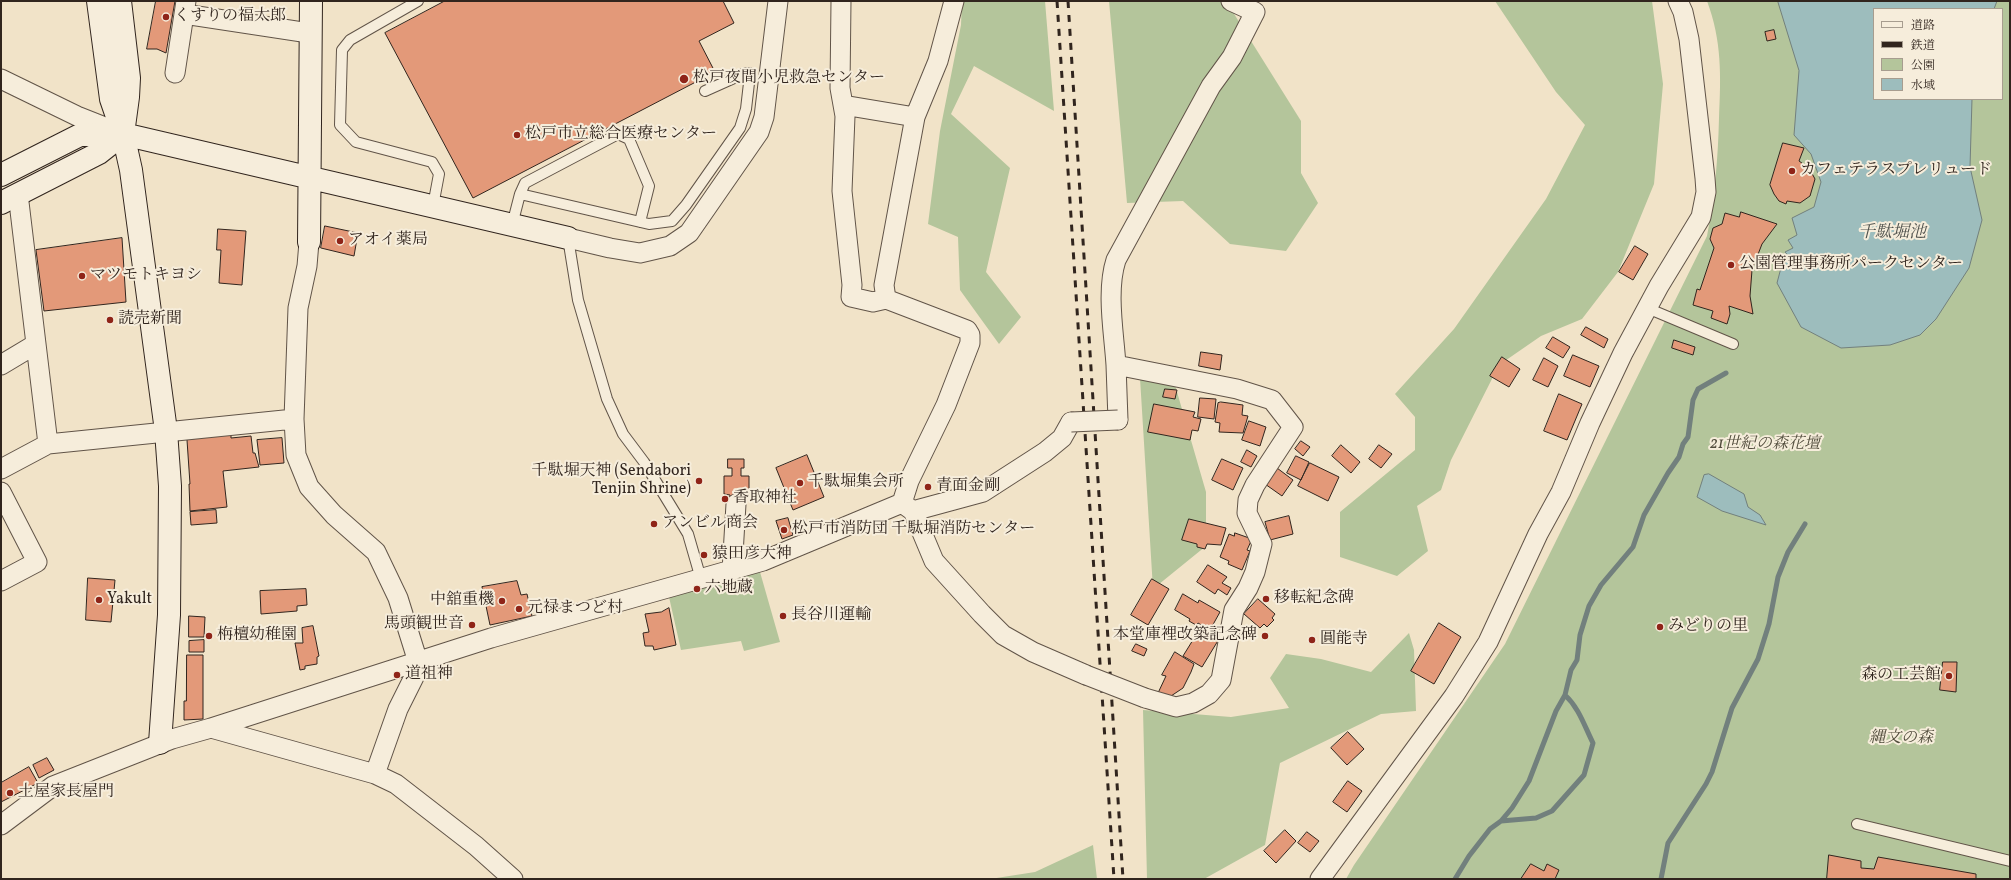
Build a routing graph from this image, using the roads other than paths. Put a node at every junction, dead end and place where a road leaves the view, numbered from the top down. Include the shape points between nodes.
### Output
1 (98, 1) edge
2 (120, 1) edge
3 (311, 1) edge
4 (418, 1) edge
5 (778, 1) edge
6 (841, 1) edge
7 (954, 1) edge
8 (1232, 1) edge
9 (1678, 1) edge
10 (184, 8) edge
11 (310, 33) junction
12 (175, 73) dead end
13 (1, 79) edge
14 (705, 91) dead end
15 (843, 105) junction
16 (915, 116) junction
17 (123, 134) junction
18 (1, 175) edge
19 (309, 177) junction
20 (520, 194) junction
21 (10, 199) edge
22 (433, 206) junction
23 (640, 222) junction
24 (512, 225) junction
25 (568, 238) junction
26 (309, 242) joint
27 (886, 300) junction
28 (1647, 308) junction
29 (36, 344) junction
30 (1733, 344) dead end
31 (1, 365) edge
32 (1116, 365) junction
33 (294, 419) junction
34 (166, 432) junction
35 (48, 444) junction
36 (1, 469) edge
37 (1, 492) edge
38 (736, 504) dead end
39 (908, 507) junction
40 (732, 570) junction
41 (701, 579) junction
42 (1, 581) edge
43 (418, 662) junction
44 (210, 728) junction
45 (160, 743) junction
46 (375, 774) junction
47 (1857, 824) dead end
48 (1, 825) edge
49 (2010, 862) edge
50 (513, 879) edge
51 (1320, 879) edge

1 - 17 street via 110,93
2 - 17 street via 129,78
3 - 11 street
4 - 22 lane via 350,40 342,50 340,125 356,142 432,162 439,174
5 - 25 street via 764,117 759,132 689,233 670,246 640,252
6 - 15 street via 840,88
7 - 16 street via 938,61
8 - 32 street via 1255,12 1232,57 1211,86 1116,260 1112,272
9 - 28 street via 1689,39 1706,192 1701,217
10 - 11 street
10 - 12 street
11 - 19 street
13 - 17 street via 77,116
14 - 23 lane via 743,74 749,74 746,109 740,128 686,205 672,220 649,224
15 - 16 street
15 - 27 street via 845,116 842,191 852,285 850,297 873,302
16 - 27 street via 884,285
17 - 18 street via 80,135
17 - 19 street
17 - 21 street via 98,153
17 - 34 street via 131,170
19 - 22 street
19 - 26 street
20 - 23 lane
20 - 23 lane via 525,183 618,134 628,139 649,186
20 - 24 lane
21 - 29 street
22 - 24 street
24 - 25 street
25 - 41 lane via 578,300 607,399 624,434 688,534
26 - 33 street via 298,308
27 - 39 street via 967,330 970,335 970,343 946,406 909,481
28 - 30 lane
28 - 51 street via 1623,353 1561,492 1538,534 1488,642 1454,696
29 - 31 street
29 - 35 street
32 - 39 street, bridge via 1118,420 1071,422 1062,438 1045,452 983,492
32 - 39 street, bridge via 1237,389 1272,400 1293,427 1248,500 1247,513 1262,544 1255,572 1234,610 1221,680 1210,694 1193,703 1176,707 1086,675 1033,652 1003,635 934,561
33 - 34 street
33 - 43 street via 296,455 309,487 334,515 376,552 398,598
34 - 35 street
34 - 45 street via 170,486 170,576
35 - 36 street
37 - 42 street via 37,562
38 - 40 street
39 - 40 street
40 - 41 street
41 - 43 street via 596,607
43 - 44 street
43 - 46 street
44 - 45 street
44 - 46 street
45 - 48 street via 54,786
46 - 50 street via 396,784 476,846
47 - 49 lane

